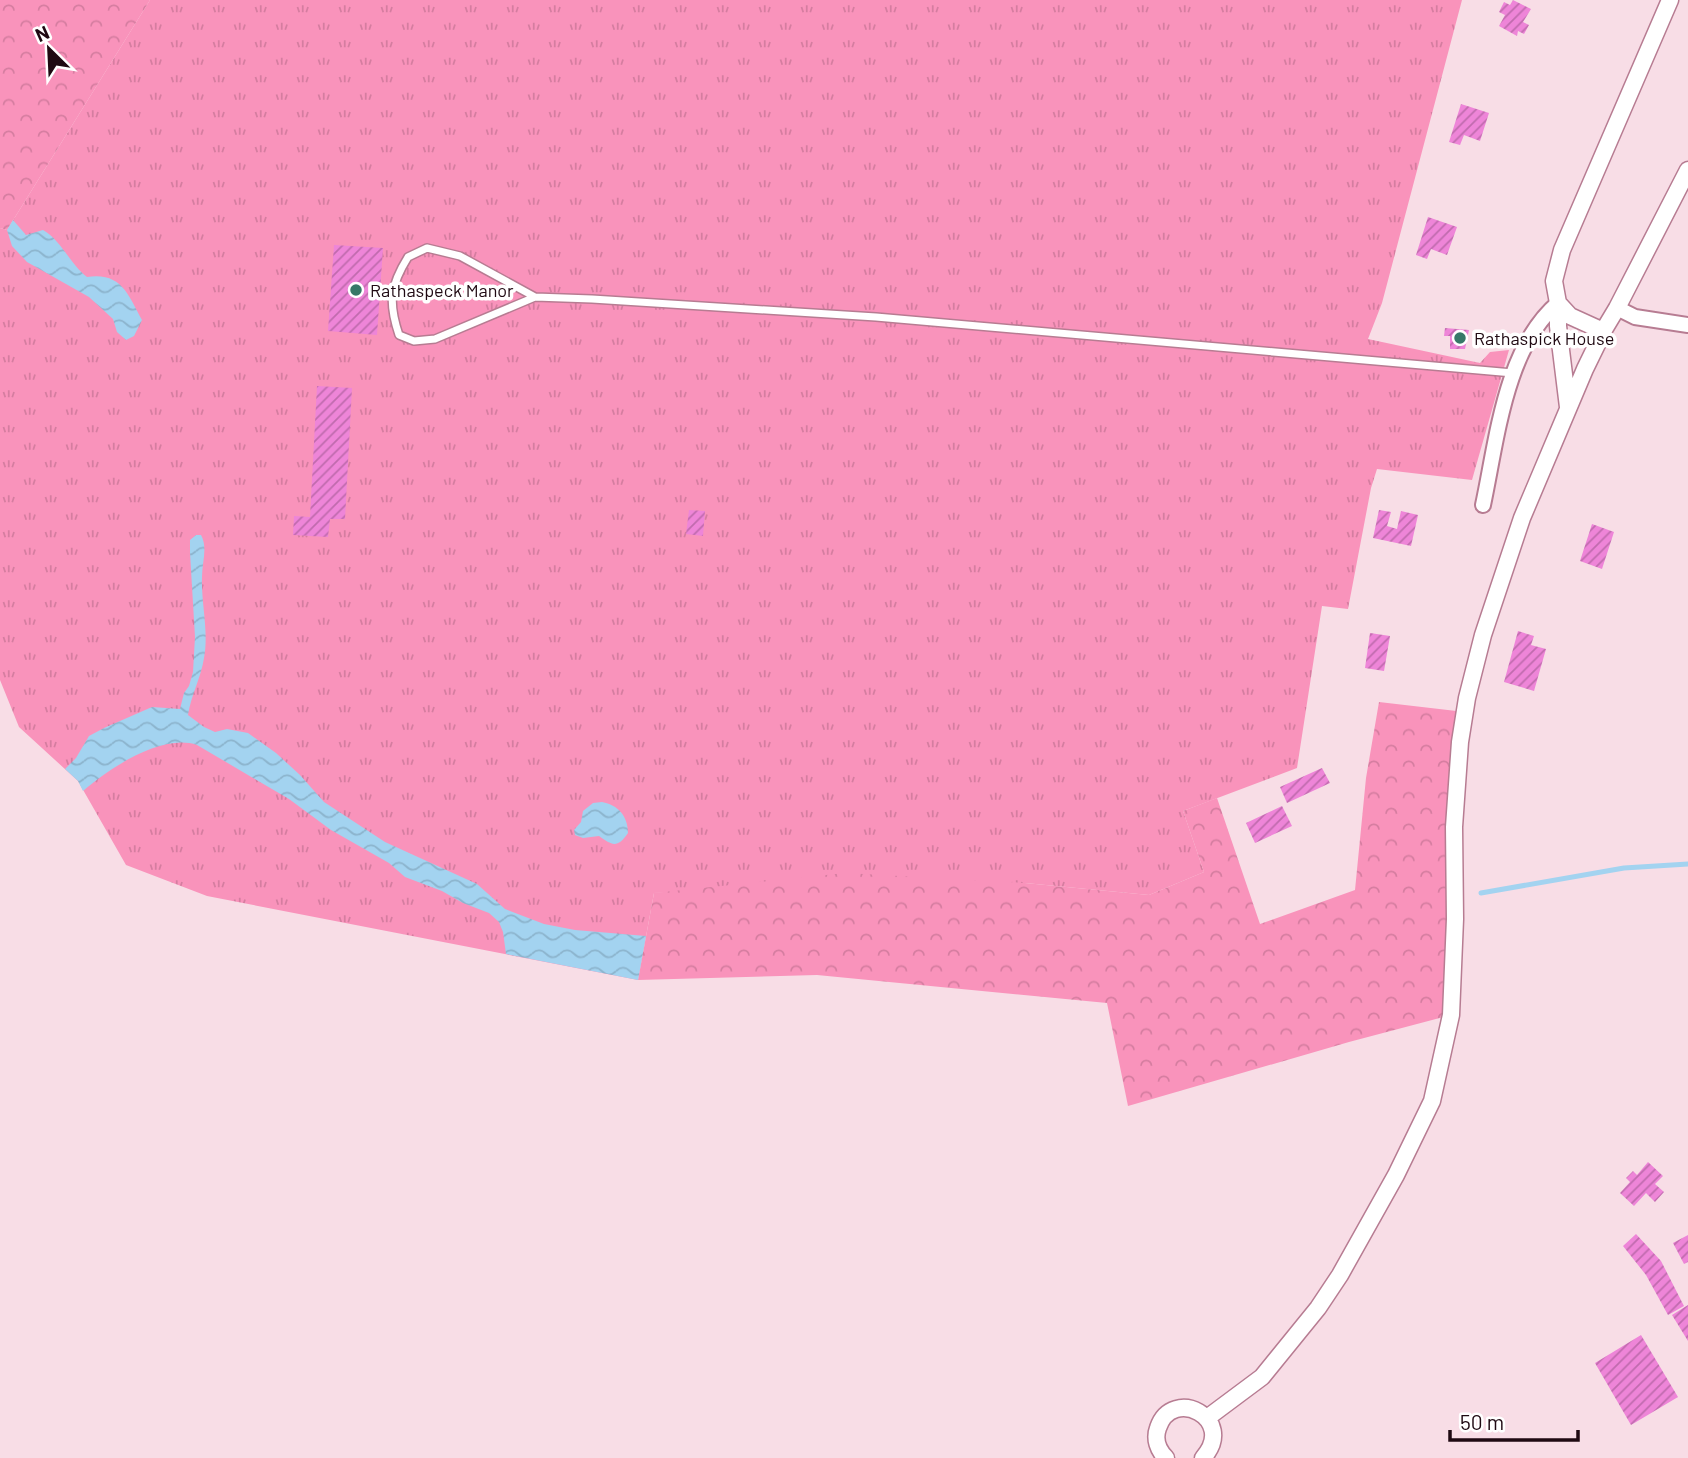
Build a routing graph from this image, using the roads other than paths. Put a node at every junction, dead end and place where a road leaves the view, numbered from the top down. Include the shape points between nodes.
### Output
1 (1670, 0) edge
2 (1688, 170) edge
3 (535, 298) junction
4 (1558, 303) junction
5 (1617, 309) junction
6 (1688, 325) edge
7 (1603, 331) junction
8 (1513, 373) junction
9 (1568, 407) junction
10 (1483, 505) dead end
11 (1207, 1418) junction
12 (1160, 1456) edge
13 (1203, 1458) edge

1 - 4 street via 1562,250 1554,281
2 - 5 street
3 - 3 lane via 435,339 414,341 398,335 391,291 408,257 427,248 460,256
3 - 8 lane via 876,317
4 - 7 street via 1570,316
4 - 8 street via 1526,343
4 - 9 street
5 - 6 street via 1635,317
5 - 7 street
7 - 9 street
8 - 10 street
9 - 11 street via 1522,517 1483,635 1468,698 1454,827 1451,1015 1432,1101 1396,1175 1318,1308 1262,1377
11 - 12 street via 1191,1408 1164,1417 1156,1434
11 - 13 street via 1213,1444

